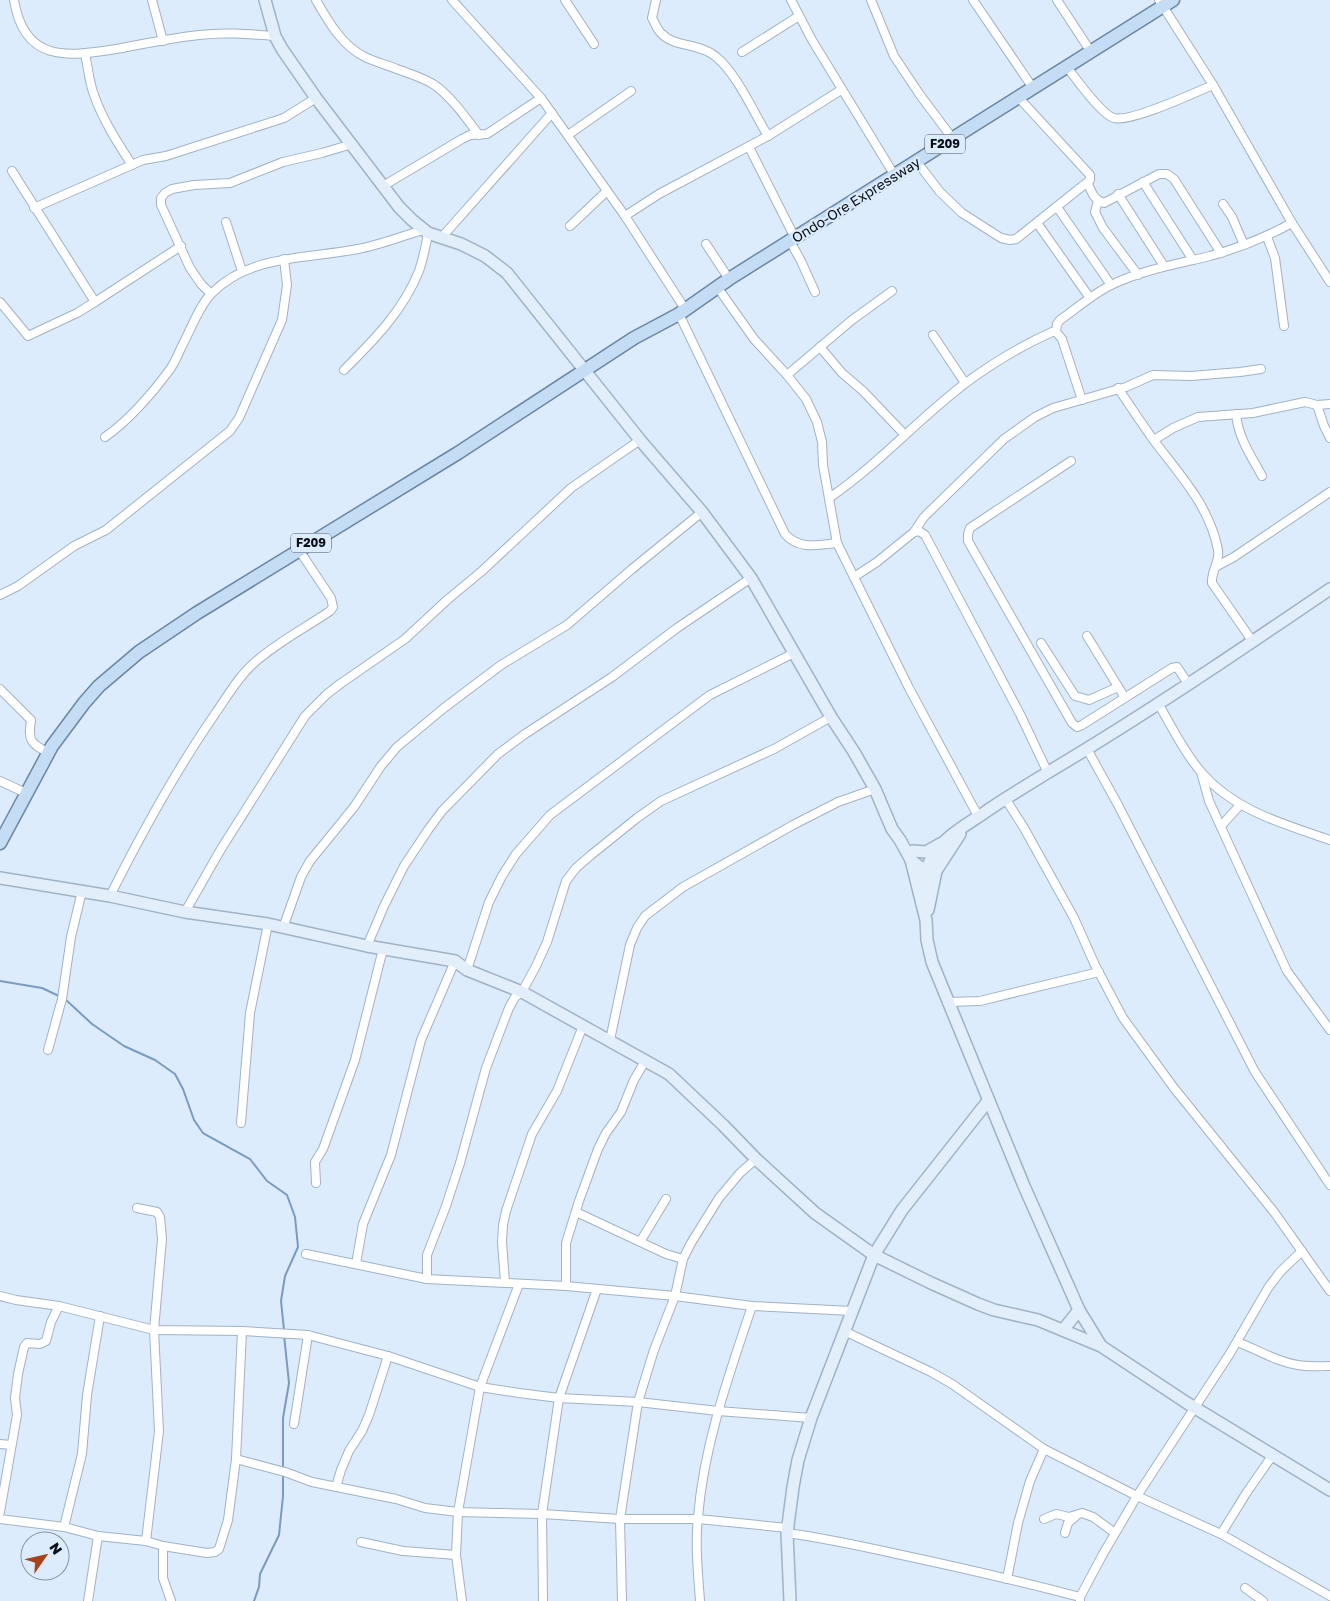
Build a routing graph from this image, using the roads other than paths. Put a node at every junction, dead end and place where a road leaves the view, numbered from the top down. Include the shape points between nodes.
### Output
1 (14, 0) edge
2 (152, 0) edge
3 (265, 0) edge
4 (316, 0) edge
5 (452, 0) edge
6 (565, 0) edge
7 (656, 0) edge
8 (791, 0) edge
9 (871, 0) edge
10 (973, 0) edge
11 (1057, 0) edge
12 (1165, 2) edge
13 (799, 16) junction
14 (275, 36) junction
15 (163, 41) junction
16 (594, 44) dead end
17 (742, 52) dead end
18 (1091, 52) junction
19 (85, 54) junction
20 (1067, 68) junction
21 (1212, 85) junction
22 (1033, 88) junction
23 (841, 90) junction
24 (631, 91) dead end
25 (316, 98) junction
26 (541, 98) junction
27 (1019, 98) junction
28 (552, 113) junction
29 (479, 134) junction
30 (568, 135) junction
31 (768, 136) junction
32 (953, 140) junction
33 (352, 144) junction
34 (749, 147) junction
35 (917, 162) junction
36 (132, 165) junction
37 (12, 172) dead end
38 (894, 176) junction
39 (1143, 182) junction
40 (1088, 184) junction
41 (384, 186) junction
42 (607, 191) junction
43 (1118, 194) junction
44 (1098, 201) junction
45 (1223, 204) dead end
46 (34, 208) junction
47 (1057, 208) junction
48 (625, 216) junction
49 (226, 222) dead end
50 (1037, 223) junction
51 (1292, 223) junction
52 (570, 226) dead end
53 (426, 231) junction
54 (442, 237) junction
55 (1267, 237) junction
56 (792, 240) junction
57 (706, 244) dead end
58 (181, 246) junction
59 (1244, 246) junction
60 (1221, 253) junction
61 (284, 259) junction
62 (1193, 260) junction
63 (1164, 266) junction
64 (242, 272) junction
65 (1138, 275) junction
66 (729, 279) junction
67 (1330, 282) edge
68 (1111, 285) junction
69 (718, 288) junction
70 (892, 291) dead end
71 (815, 292) dead end
72 (210, 293) junction
73 (1090, 298) junction
74 (0, 302) edge
75 (95, 302) junction
76 (682, 311) junction
77 (1284, 326) dead end
78 (1056, 332) junction
79 (933, 335) dead end
80 (820, 347) junction
81 (1261, 369) dead end
82 (344, 370) dead end
83 (584, 371) junction
84 (787, 375) junction
85 (965, 384) junction
86 (1118, 388) junction
87 (1082, 400) junction
88 (1330, 404) edge
89 (1316, 405) junction
90 (1236, 414) junction
91 (905, 435) junction
92 (105, 437) dead end
93 (1330, 438) edge
94 (640, 440) junction
95 (1154, 440) junction
96 (1071, 461) dead end
97 (1262, 476) dead end
98 (1330, 492) edge
99 (829, 498) junction
100 (702, 512) junction
101 (914, 532) junction
102 (837, 543) junction
103 (299, 550) junction
104 (1217, 566) junction
105 (854, 577) junction
106 (751, 578) junction
107 (1330, 589) edge
108 (0, 595) edge
109 (1086, 636) dead end
110 (1252, 642) junction
111 (1041, 643) dead end
112 (794, 653) junction
113 (1189, 686) junction
114 (1118, 687) junction
115 (0, 689) edge
116 (1125, 698) junction
117 (1159, 704) junction
118 (831, 717) junction
119 (1087, 749) junction
120 (49, 752) junction
121 (1201, 772) junction
122 (1048, 773) junction
123 (0, 781) edge
124 (875, 789) junction
125 (26, 793) junction
126 (1006, 798) junction
127 (1240, 805) junction
128 (978, 816) junction
129 (966, 824) junction
130 (1221, 826) junction
131 (1330, 840) edge
132 (944, 842) junction
133 (0, 843) edge
134 (912, 855) junction
135 (930, 871) junction
136 (0, 878) edge
137 (82, 891) junction
138 (110, 896) junction
139 (922, 904) junction
140 (185, 912) junction
141 (926, 920) junction
142 (268, 924) junction
143 (283, 928) junction
144 (367, 946) junction
145 (382, 949) junction
146 (455, 961) junction
147 (466, 970) junction
148 (1099, 972) junction
149 (522, 992) junction
150 (947, 1002) junction
151 (583, 1026) junction
152 (1330, 1030) edge
153 (610, 1040) junction
154 (48, 1050) dead end
155 (645, 1061) junction
156 (988, 1101) junction
157 (240, 1123) dead end
158 (756, 1159) junction
159 (316, 1184) dead end
160 (1330, 1185) edge
161 (666, 1200) dead end
162 (137, 1208) dead end
163 (576, 1212) junction
164 (640, 1242) junction
165 (1302, 1251) junction
166 (306, 1254) dead end
167 (874, 1254) junction
168 (683, 1259) junction
169 (356, 1264) junction
170 (427, 1279) junction
171 (505, 1282) junction
172 (519, 1284) junction
173 (566, 1286) junction
174 (597, 1289) junction
175 (1330, 1291) edge
176 (0, 1296) edge
177 (675, 1296) junction
178 (59, 1306) junction
179 (752, 1306) junction
180 (1079, 1310) junction
181 (852, 1311) junction
182 (100, 1316) junction
183 (154, 1330) junction
184 (1063, 1330) junction
185 (242, 1331) junction
186 (844, 1331) junction
187 (308, 1335) junction
188 (1237, 1342) junction
189 (1101, 1346) junction
190 (388, 1356) junction
191 (1330, 1366) edge
192 (480, 1387) junction
193 (559, 1398) junction
194 (638, 1402) junction
195 (1194, 1407) junction
196 (718, 1411) junction
197 (812, 1418) junction
198 (294, 1424) dead end
199 (0, 1444) edge
200 (11, 1445) junction
201 (1044, 1449) junction
202 (1272, 1456) junction
203 (236, 1459) junction
204 (336, 1487) junction
205 (1330, 1490) edge
206 (1137, 1496) junction
207 (0, 1512) edge
208 (458, 1512) junction
209 (542, 1514) junction
210 (1078, 1514) junction
211 (0, 1519) edge
212 (620, 1519) junction
213 (698, 1520) junction
214 (1044, 1520) dead end
215 (64, 1527) junction
216 (788, 1531) junction
217 (1065, 1533) dead end
218 (1115, 1533) junction
219 (1221, 1534) junction
220 (98, 1536) junction
221 (146, 1541) junction
222 (361, 1542) dead end
223 (163, 1546) junction
224 (456, 1555) junction
225 (1007, 1579) junction
226 (1245, 1588) dead end
227 (1330, 1596) edge
228 (1080, 1599) edge
229 (88, 1601) edge
230 (171, 1601) edge
231 (462, 1601) edge
232 (543, 1601) edge
233 (622, 1601) edge
234 (700, 1601) edge
235 (790, 1601) edge
236 (1263, 1601) edge

1 - 19 street via 18,21 33,42 45,50 64,55
2 - 15 street
3 - 14 street
4 - 29 street via 340,37 354,50 435,85
5 - 26 street
6 - 16 street
7 - 31 street via 652,18 662,35 671,41 703,48 716,56 739,85
8 - 13 street
9 - 32 street via 898,62
10 - 22 street
11 - 18 street
12 - 18 main road, Ondo-Ore Expressway / F209
12 - 21 street
13 - 17 street
13 - 23 street
14 - 15 street via 228,32
14 - 25 street
15 - 19 street
18 - 20 main road, Ondo-Ore Expressway / F209
19 - 36 street via 100,109
20 - 21 street via 1103,111 1114,118 1130,118
20 - 22 main road, Ondo-Ore Expressway / F209
21 - 51 street
22 - 27 main road, Ondo-Ore Expressway / F209
23 - 31 street
23 - 38 street
24 - 30 street
25 - 33 street
25 - 36 street via 284,118
26 - 28 street
26 - 29 street via 487,134
27 - 32 main road, Ondo-Ore Expressway / F209
27 - 40 street via 1090,175
28 - 30 street
28 - 54 street
29 - 41 street via 462,139
30 - 42 street
31 - 34 street
32 - 35 main road, Ondo-Ore Expressway / F209
33 - 41 street
33 - 58 street via 283,162 230,183 180,187 165,193 161,205
34 - 48 street
34 - 56 street
35 - 38 main road, Ondo-Ore Expressway / F209
35 - 50 street via 940,192 962,212 1001,238 1016,239
36 - 46 street
37 - 46 street
38 - 56 main road, Ondo-Ore Expressway / F209
39 - 43 street
39 - 60 street via 1159,174 1167,174 1174,179
39 - 62 street
40 - 44 street
40 - 47 street
41 - 53 street via 405,214
42 - 48 street
42 - 52 street
43 - 44 street via 1104,203
43 - 63 street
44 - 65 street via 1095,212 1103,228
45 - 59 street
46 - 75 street
47 - 50 street
47 - 68 street
48 - 76 street
49 - 64 street
50 - 73 street
51 - 55 street
51 - 67 street
53 - 54 street
53 - 61 street via 360,248
53 - 82 street via 419,270 396,314
54 - 83 street via 485,256 507,273
55 - 59 street
55 - 77 street via 1276,266
56 - 66 main road, Ondo-Ore Expressway / F209
56 - 71 street
57 - 66 street
58 - 72 street via 190,268
58 - 75 street
59 - 60 street
60 - 62 street
61 - 64 street
61 - 108 street via 287,285 282,320 239,418 230,431 106,530 74,546
62 - 63 street
63 - 65 street
64 - 72 street
65 - 68 street
66 - 69 main road, Ondo-Ore Expressway / F209
68 - 73 street
69 - 76 main road, F209
69 - 84 street via 754,339
70 - 80 street
72 - 92 street via 169,371 122,424
73 - 78 street via 1060,320
74 - 75 street via 28,336
76 - 83 main road, F209
76 - 102 street via 785,534 792,541 806,546
78 - 85 street via 1030,343
78 - 87 street via 1062,339
79 - 85 street
80 - 84 street
80 - 91 street
81 - 86 street via 1191,376 1153,375
83 - 94 street
83 - 103 main road, F209
84 - 99 street via 806,399 817,422
85 - 91 street
86 - 87 street
86 - 95 street
87 - 101 street via 1034,417 1004,439 924,517
88 - 89 street
89 - 90 street via 1305,402
89 - 93 street
90 - 95 street via 1198,417
90 - 97 street via 1244,443
91 - 99 street
94 - 100 street
94 - 140 street via 571,488 406,639 340,684 305,716
95 - 104 street via 1196,495 1218,552
96 - 116 street via 970,528 968,541 1072,722 1082,725
98 - 104 street
99 - 102 street
100 - 106 street
100 - 143 street via 567,625 501,666 397,747 310,861
101 - 105 street
101 - 122 street via 920,531 925,535
102 - 105 street
103 - 120 main road, F209 via 174,628 114,672 84,703
103 - 138 street via 331,598 333,607 266,653 244,673 188,756 132,851
104 - 110 street via 1212,583
105 - 128 street
106 - 112 street
106 - 144 street via 498,754 442,811 428,830 404,866
107 - 110 street
109 - 114 street
110 - 113 street
111 - 114 street via 1075,696 1089,700
112 - 118 street
112 - 147 street via 710,695 550,814 502,876 489,902
113 - 116 street via 1177,667
113 - 117 street
114 - 116 street
115 - 120 street via 31,720 29,734 33,743
117 - 119 street
117 - 121 street
118 - 124 street
118 - 149 street via 774,749 662,801 580,864 566,881 547,942
119 - 122 street
119 - 160 street via 1255,1072
120 - 125 main road, F209
121 - 127 street
121 - 130 street via 1209,801
122 - 126 street
123 - 125 street
124 - 134 street via 892,829 904,837
124 - 153 street via 838,802 721,865 683,887 645,916 630,945
125 - 133 main road, F209
126 - 128 street
126 - 148 street via 1074,918
127 - 130 street
127 - 131 street via 1274,821
128 - 129 street
129 - 132 street
129 - 135 street
130 - 152 street via 1287,971
132 - 134 street
132 - 135 street
134 - 135 street
134 - 139 street
135 - 139 street via 922,889
135 - 141 street
136 - 137 street
137 - 138 street
137 - 154 street via 71,937 62,1000
138 - 140 street
139 - 141 street
140 - 142 street
141 - 150 street via 932,962
142 - 143 street
142 - 157 street via 250,1013
143 - 144 street
144 - 145 street
145 - 146 street
145 - 159 street via 355,1060 323,1149 315,1162
146 - 147 street
146 - 169 street via 421,1040 395,1142 363,1224
147 - 149 street
148 - 150 street via 980,1001
148 - 165 street via 1143,1048
149 - 151 street
149 - 170 street via 508,1008 486,1068 460,1163 427,1255
150 - 156 street
151 - 153 street
151 - 171 street via 557,1091 532,1134 506,1211 502,1242
153 - 155 street
155 - 158 street via 669,1074
155 - 163 street via 621,1112 598,1149
156 - 167 street via 902,1210
156 - 180 street
158 - 167 street via 815,1213
158 - 168 street via 719,1198
161 - 164 street
162 - 183 street via 157,1212 161,1223
163 - 164 street
163 - 173 street via 566,1242
164 - 168 street
165 - 175 street
165 - 188 street via 1280,1272
166 - 169 street
167 - 181 street
167 - 184 street via 978,1304
168 - 177 street
169 - 170 street
170 - 171 street
171 - 172 street
172 - 173 street
172 - 192 street
173 - 174 street
174 - 177 street
174 - 193 street
176 - 178 street
177 - 179 street
177 - 194 street
178 - 182 street
178 - 200 street via 46,1341 26,1343 24,1347
179 - 181 street
179 - 196 street
180 - 184 street
180 - 189 street
181 - 186 street
182 - 183 street
182 - 215 street via 87,1395 82,1454
183 - 185 street
183 - 221 street via 159,1432
184 - 189 street
185 - 187 street
185 - 203 street
186 - 197 street
186 - 201 street via 952,1384
187 - 190 street
187 - 198 street
188 - 191 street via 1296,1365
188 - 195 street
189 - 195 street
190 - 192 street
190 - 204 street via 369,1415 341,1470
192 - 193 street
192 - 208 street
193 - 194 street
193 - 209 street
194 - 196 street
194 - 212 street
195 - 202 street
195 - 206 street
196 - 197 street
196 - 213 street via 704,1472
197 - 216 street via 798,1460
199 - 200 street
200 - 207 street
201 - 206 street
201 - 225 street via 1030,1481 1018,1523
202 - 205 street
202 - 219 street
203 - 204 street
203 - 223 street via 228,1520 219,1549 207,1553
204 - 208 street via 425,1508
206 - 218 street
206 - 219 street
208 - 209 street
208 - 224 street
209 - 212 street
209 - 232 street
210 - 214 street via 1069,1517 1056,1514
210 - 217 street via 1068,1523
210 - 218 street via 1093,1517
211 - 215 street
212 - 213 street
212 - 233 street
213 - 216 street
213 - 234 street
215 - 220 street
216 - 225 street
216 - 235 street
218 - 228 street
219 - 227 street
220 - 221 street
220 - 229 street
221 - 223 street
222 - 224 street via 403,1551
223 - 230 street via 163,1578
224 - 231 street
225 - 228 street
226 - 236 street

